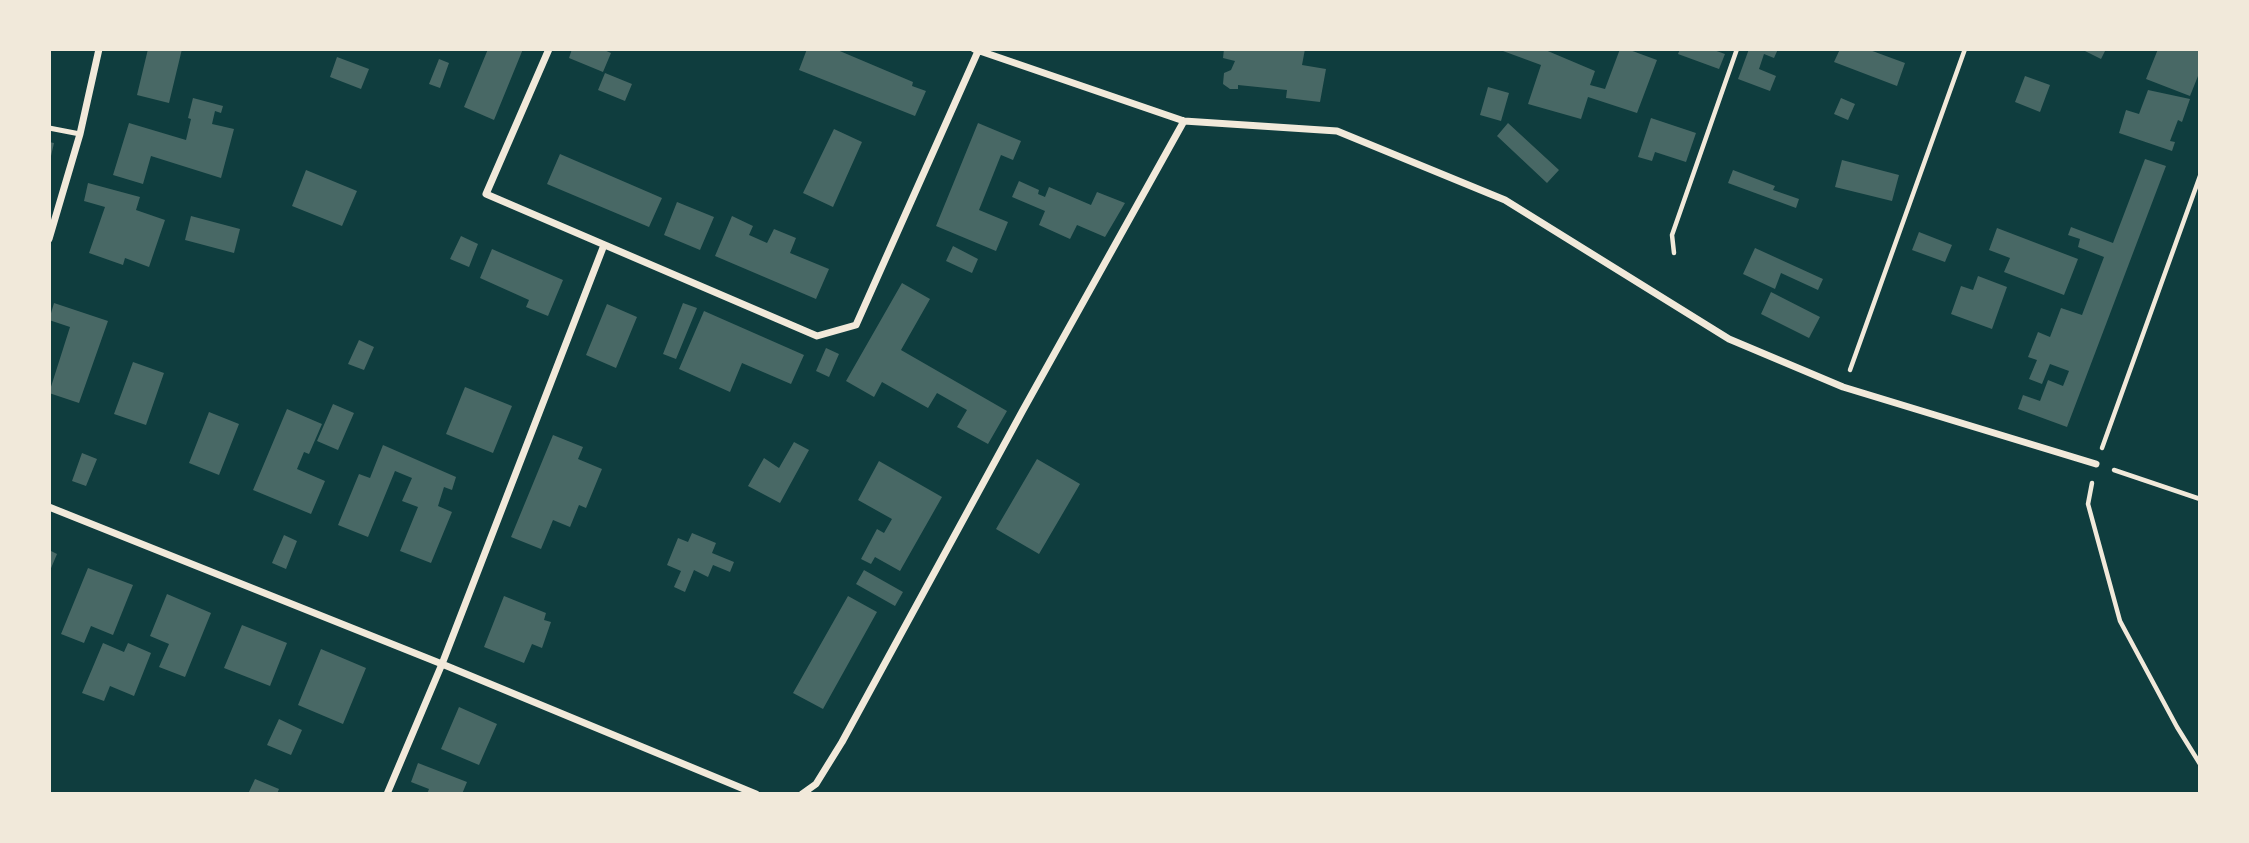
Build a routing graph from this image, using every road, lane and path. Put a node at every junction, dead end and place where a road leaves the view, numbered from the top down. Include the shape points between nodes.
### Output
1 (99, 49) edge
2 (549, 49) edge
3 (1737, 49) edge
4 (1965, 49) edge
5 (977, 50) edge
6 (1184, 121) junction
7 (49, 128) edge
8 (80, 134) junction
9 (2200, 176) edge
10 (49, 239) edge
11 (604, 245) junction
12 (1674, 253) dead end
13 (1843, 387) junction
14 (2096, 464) junction
15 (2200, 499) edge
16 (49, 507) edge
17 (442, 664) junction
18 (2200, 764) edge
19 (387, 794) edge
20 (756, 794) edge
21 (802, 794) edge

1 - 8 street
2 - 11 street via 486,194
3 - 12 path via 1672,235
4 - 13 path
5 - 6 street
5 - 11 street via 856,326 817,336
6 - 13 street via 1336,131 1505,200 1729,340
6 - 21 street via 842,742 816,784
7 - 8 lane
8 - 10 street
9 - 14 path
11 - 17 street
13 - 14 street
14 - 15 path
14 - 18 path via 2088,504 2120,621
16 - 17 street
17 - 19 street
17 - 20 street

